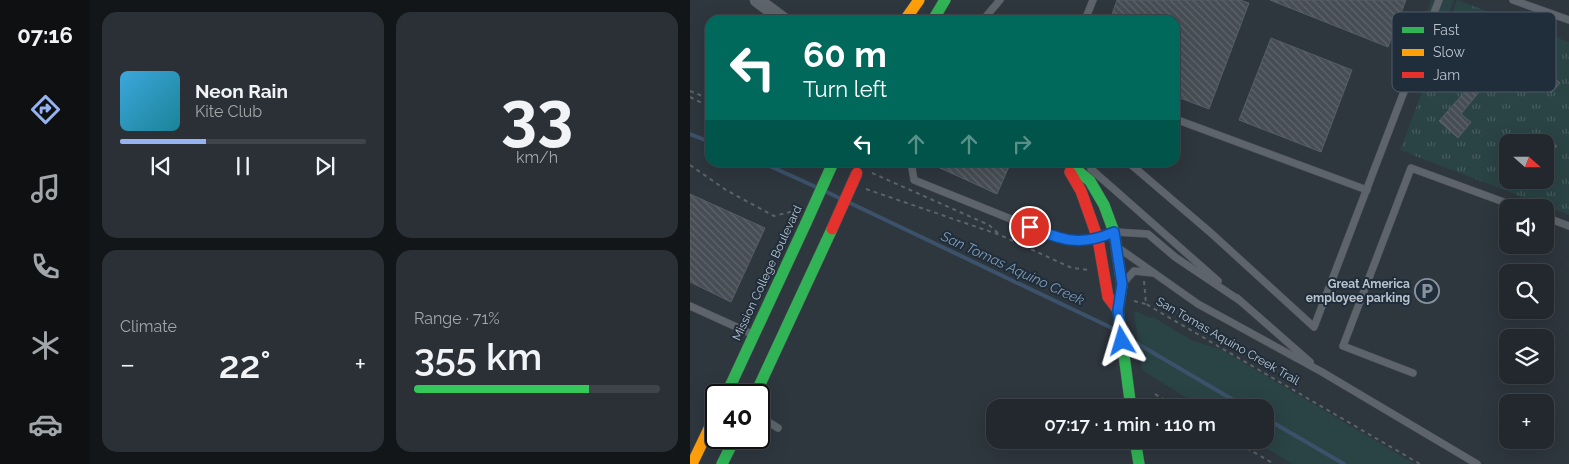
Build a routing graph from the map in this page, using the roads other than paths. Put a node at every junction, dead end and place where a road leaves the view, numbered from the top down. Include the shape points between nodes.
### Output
1 (757, 0) edge
2 (918, 0) edge
3 (945, 0) edge
4 (1000, 0) edge
5 (1093, 0) edge
6 (1438, 0) edge
7 (1513, 0) edge
8 (1434, 12) edge
9 (1547, 12) edge
10 (777, 15) edge
11 (908, 15) edge
12 (936, 15) edge
13 (987, 15) edge
14 (1087, 15) edge
15 (1556, 15) edge
16 (1569, 20) edge
17 (1404, 92) edge
18 (1180, 121) edge
19 (832, 167) edge
20 (912, 167) edge
21 (1069, 167) edge
22 (1072, 167) edge
23 (1087, 167) edge
24 (1134, 167) edge
25 (858, 168) edge
26 (1367, 190) junction
27 (1499, 200) edge
28 (1554, 220) edge
29 (1569, 226) edge
30 (1114, 232) junction
31 (1098, 239) junction
32 (1116, 247) junction
33 (1155, 273) junction
34 (1122, 284) junction
35 (1240, 300) junction
36 (690, 306) edge
37 (1118, 310) junction
38 (754, 335) junction
39 (1322, 372) junction
40 (1413, 373) dead end
41 (731, 384) edge
42 (760, 384) edge
43 (1130, 399) edge
44 (770, 423) edge
45 (778, 428) dead end
46 (705, 437) edge
47 (730, 449) edge
48 (1137, 449) edge
49 (692, 464) edge
50 (722, 464) edge
51 (1139, 464) edge
52 (1477, 464) edge

1 - 10 street
2 - 11 main road
3 - 12 main road
4 - 13 lane
5 - 14 lane
6 - 8 lane
7 - 9 lane
15 - 16 lane
17 - 26 lane
18 - 26 lane
19 - 38 main road, Mission College Boulevard, bridge
20 - 31 lane via 914,180 1063,240
21 - 31 main road
22 - 30 main road via 1090,181
23 - 35 lane
24 - 26 lane via 1314,327
25 - 42 main road, bridge
27 - 40 lane via 1411,168 1342,346
28 - 29 lane
30 - 31 lane
30 - 32 main road
30 - 35 lane via 1148,234 1175,257
31 - 32 lane
31 - 37 main road via 1108,297
32 - 33 lane
32 - 34 main road
33 - 34 lane via 1134,271
33 - 39 lane via 1198,304
34 - 37 main road
35 - 39 lane
36 - 38 lane
37 - 43 main road
38 - 41 main road, Mission College Boulevard
39 - 52 lane
44 - 45 lane
46 - 49 main road
47 - 50 main road
48 - 51 main road

